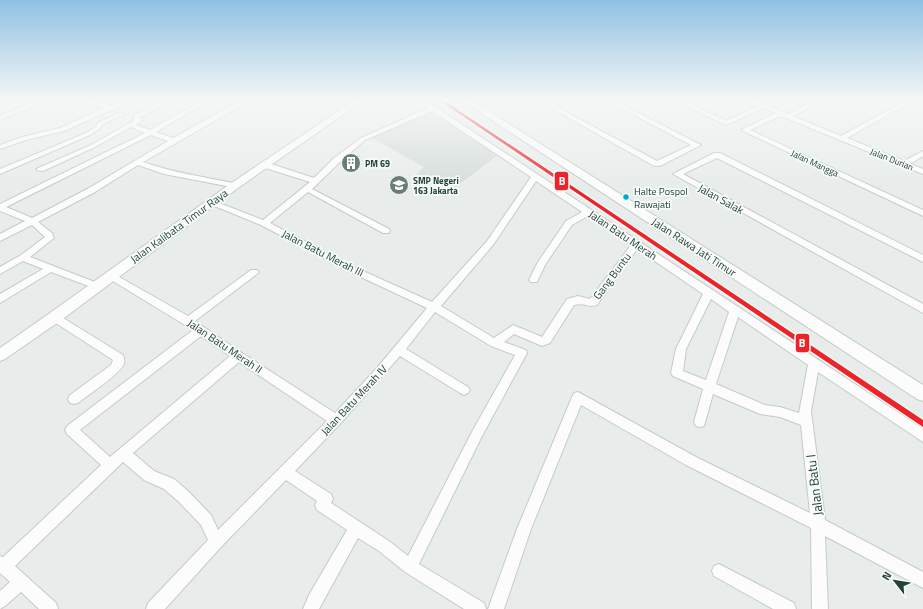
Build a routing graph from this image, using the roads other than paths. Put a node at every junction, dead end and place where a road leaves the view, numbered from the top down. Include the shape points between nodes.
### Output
1 (66, 128) edge
2 (96, 128) edge
3 (124, 128) edge
4 (138, 128) edge
5 (157, 128) edge
6 (198, 128) edge
7 (318, 128) edge
8 (387, 128) edge
9 (464, 128) edge
10 (509, 128) edge
11 (592, 128) edge
12 (664, 128) edge
13 (748, 128) edge
14 (819, 128) edge
15 (859, 128) edge
16 (149, 133) junction
17 (842, 138) junction
18 (175, 141) junction
19 (0, 147) edge
20 (923, 152) edge
21 (24, 162) junction
22 (139, 163) junction
23 (905, 164) junction
24 (264, 165) junction
25 (40, 170) junction
26 (0, 172) edge
27 (923, 172) edge
28 (536, 176) junction
29 (57, 178) junction
30 (316, 181) junction
31 (234, 186) junction
32 (307, 189) junction
33 (211, 203) junction
34 (0, 208) edge
35 (588, 212) junction
36 (923, 213) edge
37 (32, 222) junction
38 (264, 223) junction
39 (386, 230) dead end
40 (0, 238) edge
41 (636, 244) junction
42 (24, 257) junction
43 (923, 259) edge
44 (51, 268) junction
45 (0, 271) edge
46 (254, 272) dead end
47 (111, 276) junction
48 (534, 280) dead end
49 (97, 286) junction
50 (708, 292) junction
51 (0, 299) edge
52 (434, 307) junction
53 (923, 309) edge
54 (735, 310) junction
55 (55, 317) junction
56 (188, 321) junction
57 (201, 330) junction
58 (495, 343) junction
59 (399, 350) junction
60 (0, 355) edge
61 (238, 356) junction
62 (814, 362) junction
63 (709, 387) junction
64 (464, 390) dead end
65 (923, 394) edge
66 (74, 399) dead end
67 (336, 420) junction
68 (700, 422) dead end
69 (806, 422) junction
70 (923, 436) edge
71 (123, 453) junction
72 (110, 464) junction
73 (285, 472) junction
74 (818, 524) junction
75 (356, 528) junction
76 (216, 542) junction
77 (2, 565) edge
78 (410, 567) junction
79 (719, 571) dead end
80 (923, 580) edge
81 (20, 582) junction
82 (0, 601) edge
83 (50, 609) edge
84 (154, 609) edge
85 (311, 609) edge
86 (478, 609) edge
87 (496, 609) edge
88 (788, 609) edge
89 (820, 609) edge

1 - 19 street via 24,138
2 - 21 street
3 - 25 street via 94,146
4 - 16 street
5 - 16 street
6 - 18 street
7 - 24 street, Jalan Kalibata Timur Raya
8 - 30 street via 363,139
9 - 28 street, Jalan Batu Merah
10 - 65 main road, Jalan Rawa Jati Timur
11 - 12 street via 657,164 697,145
13 - 36 street, Jalan Mangga via 744,130
14 - 17 street, Jalan Durian
15 - 17 street
16 - 18 street
16 - 29 street
17 - 23 street, Jalan Durian
18 - 22 street
20 - 23 street
21 - 25 street
21 - 26 street
22 - 31 street via 164,172
22 - 37 street
23 - 27 street, Jalan Durian
24 - 30 street
24 - 31 street, Jalan Kalibata Timur Raya
25 - 29 street
28 - 35 street, Jalan Batu Merah
28 - 52 street, Jalan Batu Merah IV via 490,243
29 - 34 street
30 - 32 street
31 - 33 street, Jalan Kalibata Timur Raya
32 - 38 street
32 - 39 street
33 - 38 street, Jalan Batu Merah III
33 - 47 street, Jalan Kalibata Timur Raya
34 - 37 street
35 - 41 street, Jalan Batu Merah
35 - 48 street via 569,223 541,264
37 - 40 street
37 - 42 street via 50,238
38 - 52 street, Jalan Batu Merah III via 352,269
41 - 50 street, Jalan Batu Merah
41 - 58 street, Gang Buntu via 593,302 571,302 546,340 542,342 513,329
42 - 44 street
42 - 45 street
43 - 53 street, Jalan Salak via 717,155 677,174
44 - 49 street
44 - 51 street
46 - 56 street
47 - 49 street, Jalan Kalibata Timur Raya
47 - 56 street, Jalan Batu Merah II
49 - 55 street, Jalan Kalibata Timur Raya
50 - 54 street, Jalan Batu Merah
50 - 63 street via 681,349 677,373
52 - 58 street, Jalan Batu Merah III
52 - 59 street, Jalan Batu Merah IV
54 - 62 street, Jalan Batu Merah
54 - 63 street
55 - 60 street, Jalan Kalibata Timur Raya
55 - 66 street via 119,358 115,368
56 - 57 street, Jalan Batu Merah II
57 - 61 street, Jalan Batu Merah II
57 - 72 street via 71,430
58 - 78 street, Jalan Batu Merah III via 522,353 477,434
59 - 64 street
59 - 67 street, Jalan Batu Merah IV
61 - 67 street, Jalan Batu Merah II
61 - 71 street
62 - 69 street, Jalan Batu I via 805,411
62 - 70 street, Jalan Batu Merah
63 - 68 street
63 - 69 street via 764,410 782,412
67 - 73 street, Jalan Batu Merah IV
69 - 74 street, Jalan Batu I
71 - 72 street
71 - 76 street via 149,476 169,484 184,497 206,520
72 - 77 street
73 - 75 street via 326,499 322,505
73 - 76 street, Jalan Batu Merah IV
74 - 80 street
74 - 87 street via 692,461 578,398 524,529
74 - 89 street, Jalan Batu I
75 - 78 street
75 - 85 street
76 - 84 street, Jalan Batu Merah IV
77 - 81 street
78 - 86 street
79 - 88 street
81 - 82 street
81 - 83 street

